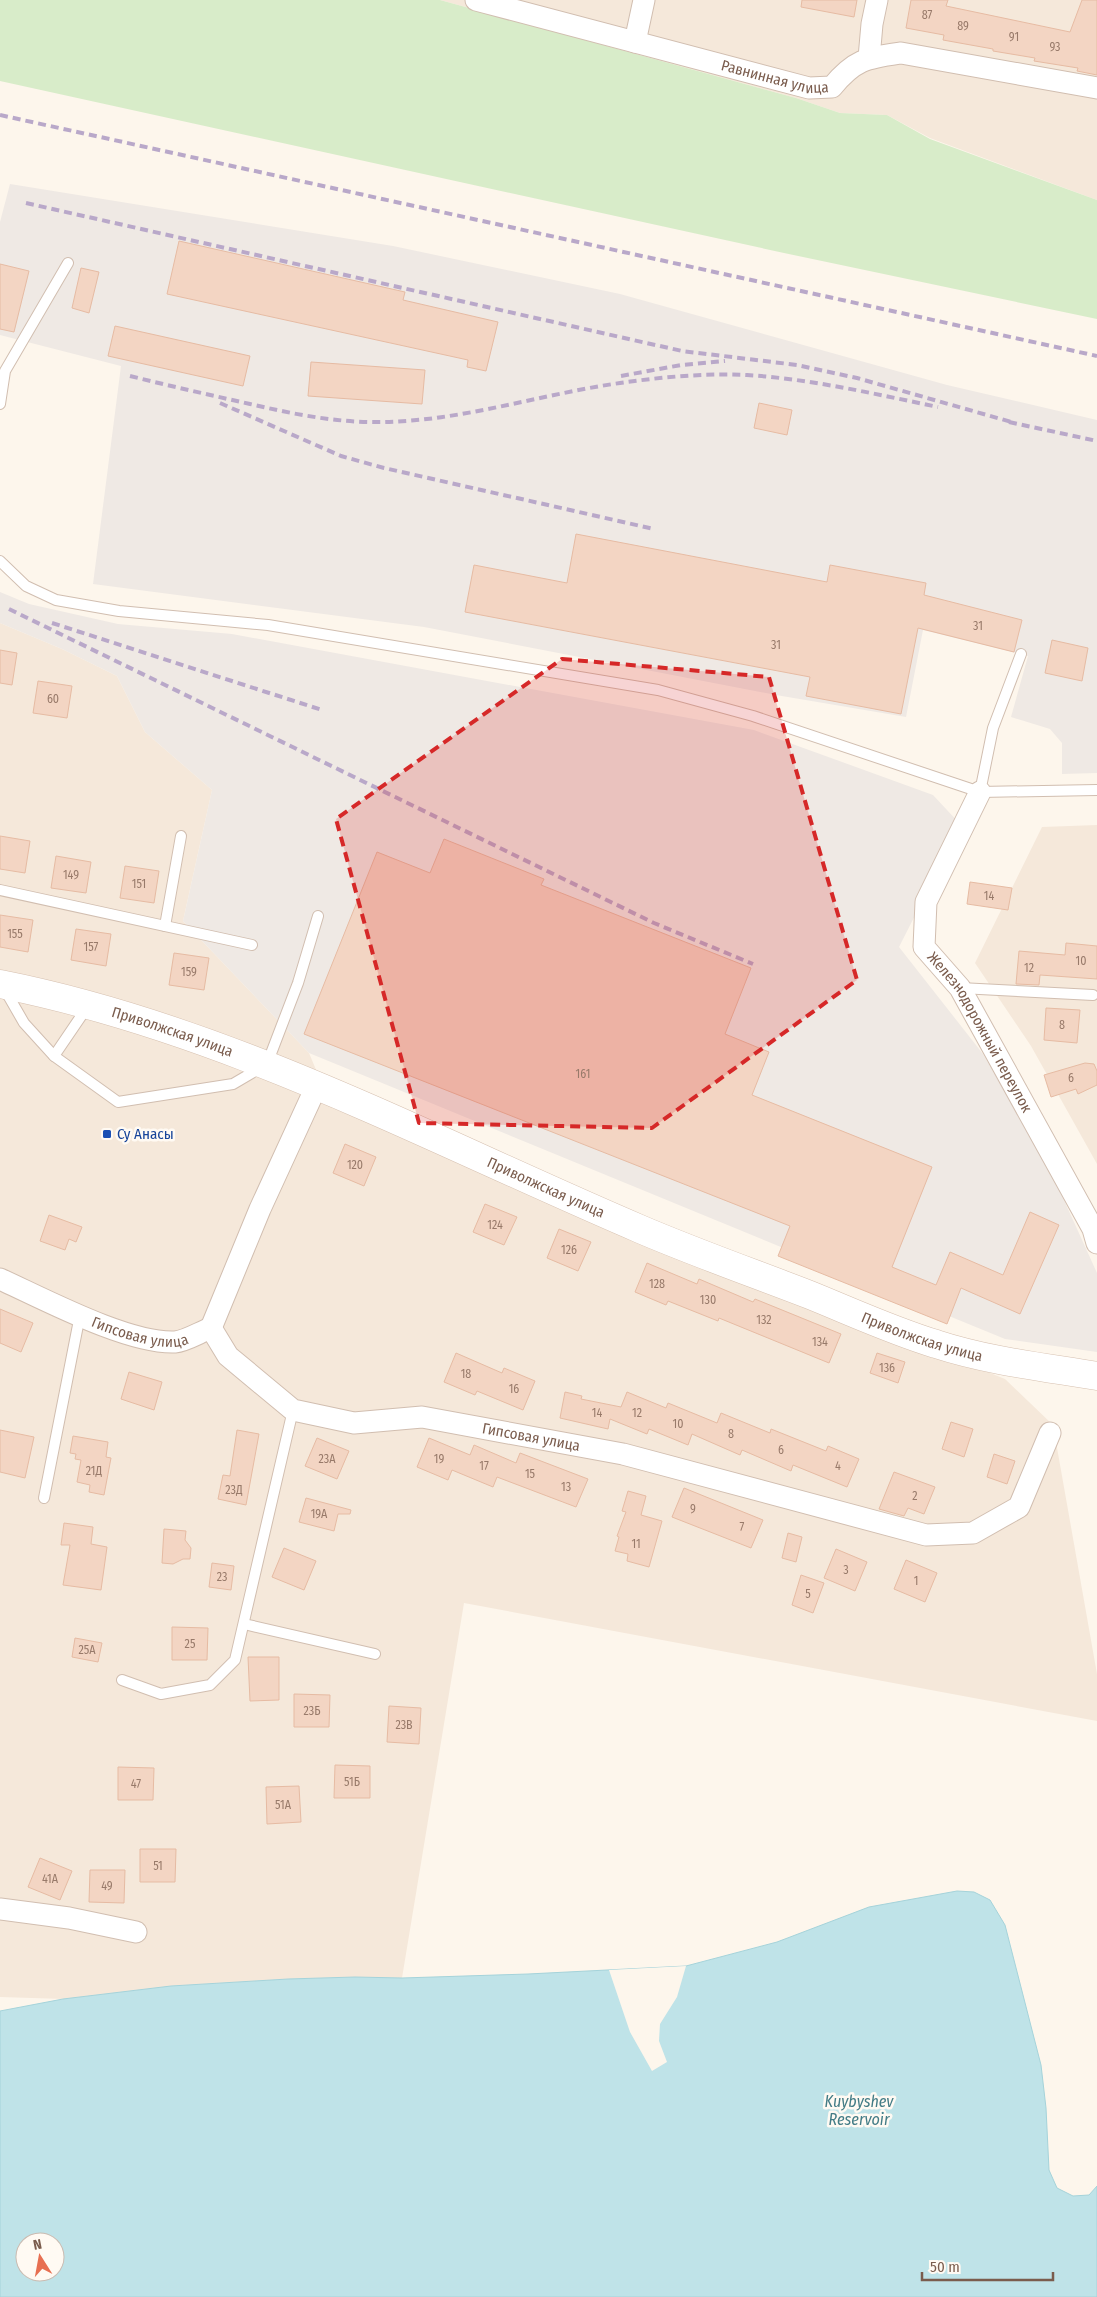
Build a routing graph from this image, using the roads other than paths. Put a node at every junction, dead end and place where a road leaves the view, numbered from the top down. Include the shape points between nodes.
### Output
1 (476, 0) edge
2 (644, 0) edge
3 (877, 0) edge
4 (635, 42) junction
5 (869, 58) junction
6 (1097, 88) edge
7 (68, 263) dead end
8 (0, 404) edge
9 (0, 561) edge
10 (1021, 654) dead end
11 (1097, 790) edge
12 (980, 792) junction
13 (181, 836) dead end
14 (0, 890) edge
15 (318, 916) dead end
16 (164, 926) junction
17 (252, 945) dead end
18 (1, 984) edge
19 (960, 988) junction
20 (1093, 995) dead end
21 (89, 1004) junction
22 (54, 1056) junction
23 (267, 1064) junction
24 (317, 1085) junction
25 (1097, 1243) edge
26 (0, 1278) edge
27 (80, 1315) junction
28 (211, 1328) junction
29 (1097, 1376) edge
30 (293, 1410) junction
31 (1050, 1433) dead end
32 (44, 1498) dead end
33 (244, 1624) junction
34 (375, 1654) dead end
35 (122, 1680) dead end
36 (0, 1909) edge
37 (136, 1932) dead end

1 - 4 street, Равнинная улица
2 - 4 street
3 - 5 street
4 - 5 street, Равнинная улица via 809,88 832,87 846,69
5 - 6 street, Равнинная улица via 901,54
7 - 8 lane via 6,371
9 - 12 lane via 26,586 56,600 119,611 268,625 658,690 753,716
10 - 12 lane via 993,728
11 - 12 lane
12 - 19 street, Железнодорожный переулок via 926,902 924,948
13 - 16 lane
14 - 16 lane
15 - 23 lane via 298,983
16 - 17 lane
18 - 21 main road, Приволжская улица
18 - 22 lane via 24,1023
19 - 20 lane
19 - 25 street, Железнодорожный переулок via 1093,1229
21 - 22 lane
21 - 23 main road, Приволжская улица via 157,1024
22 - 23 lane via 118,1102 233,1084
23 - 24 main road, Приволжская улица
24 - 28 street via 260,1209
24 - 29 main road, Приволжская улица via 641,1230 935,1344 987,1358
26 - 27 street, Гипсовая улица
27 - 28 street, Гипсовая улица via 143,1339 177,1342
27 - 32 lane
28 - 30 street, Гипсовая улица via 228,1356
30 - 31 street, Гипсовая улица via 354,1423 422,1418 623,1454 926,1535 973,1533 1019,1507
30 - 33 lane
33 - 34 lane
33 - 35 lane via 235,1660 210,1685 161,1694
36 - 37 street via 69,1918

